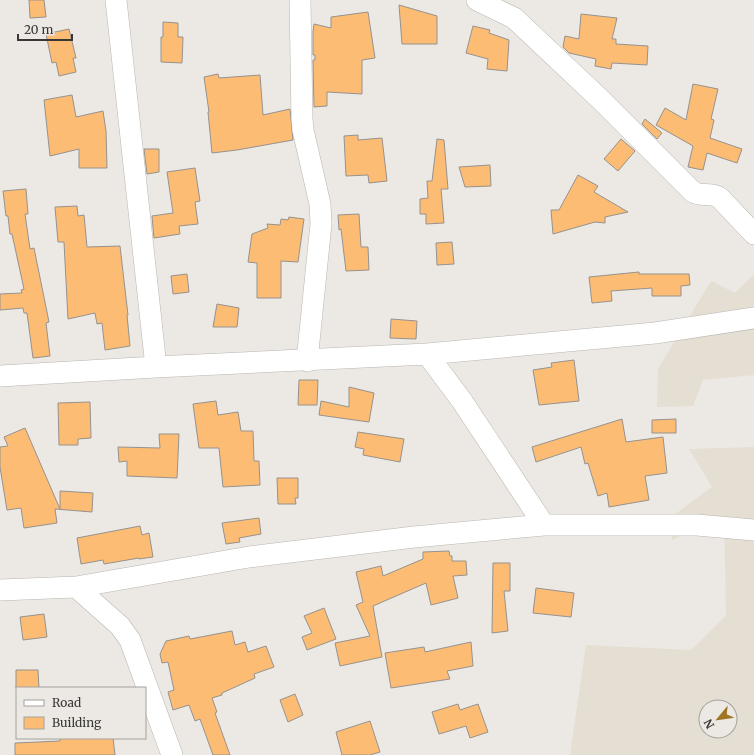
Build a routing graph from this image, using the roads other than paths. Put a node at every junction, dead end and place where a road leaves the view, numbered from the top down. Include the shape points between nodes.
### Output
1 (116, 0) edge
2 (300, 0) edge
3 (477, 0) edge
4 (754, 234) edge
5 (754, 318) edge
6 (427, 354) junction
7 (307, 361) junction
8 (156, 367) junction
9 (0, 376) edge
10 (544, 525) junction
11 (754, 530) edge
12 (76, 587) junction
13 (0, 590) edge
14 (172, 755) edge

1 - 8 street
2 - 7 street via 302,125 320,204 321,224
3 - 4 street via 514,18 693,192 698,195 716,195
5 - 6 street via 654,333
6 - 7 street
6 - 10 street via 462,401
7 - 8 street
8 - 9 street
10 - 11 street via 697,525
10 - 12 street via 414,537 249,557
12 - 13 street
12 - 14 street via 120,626 130,640

